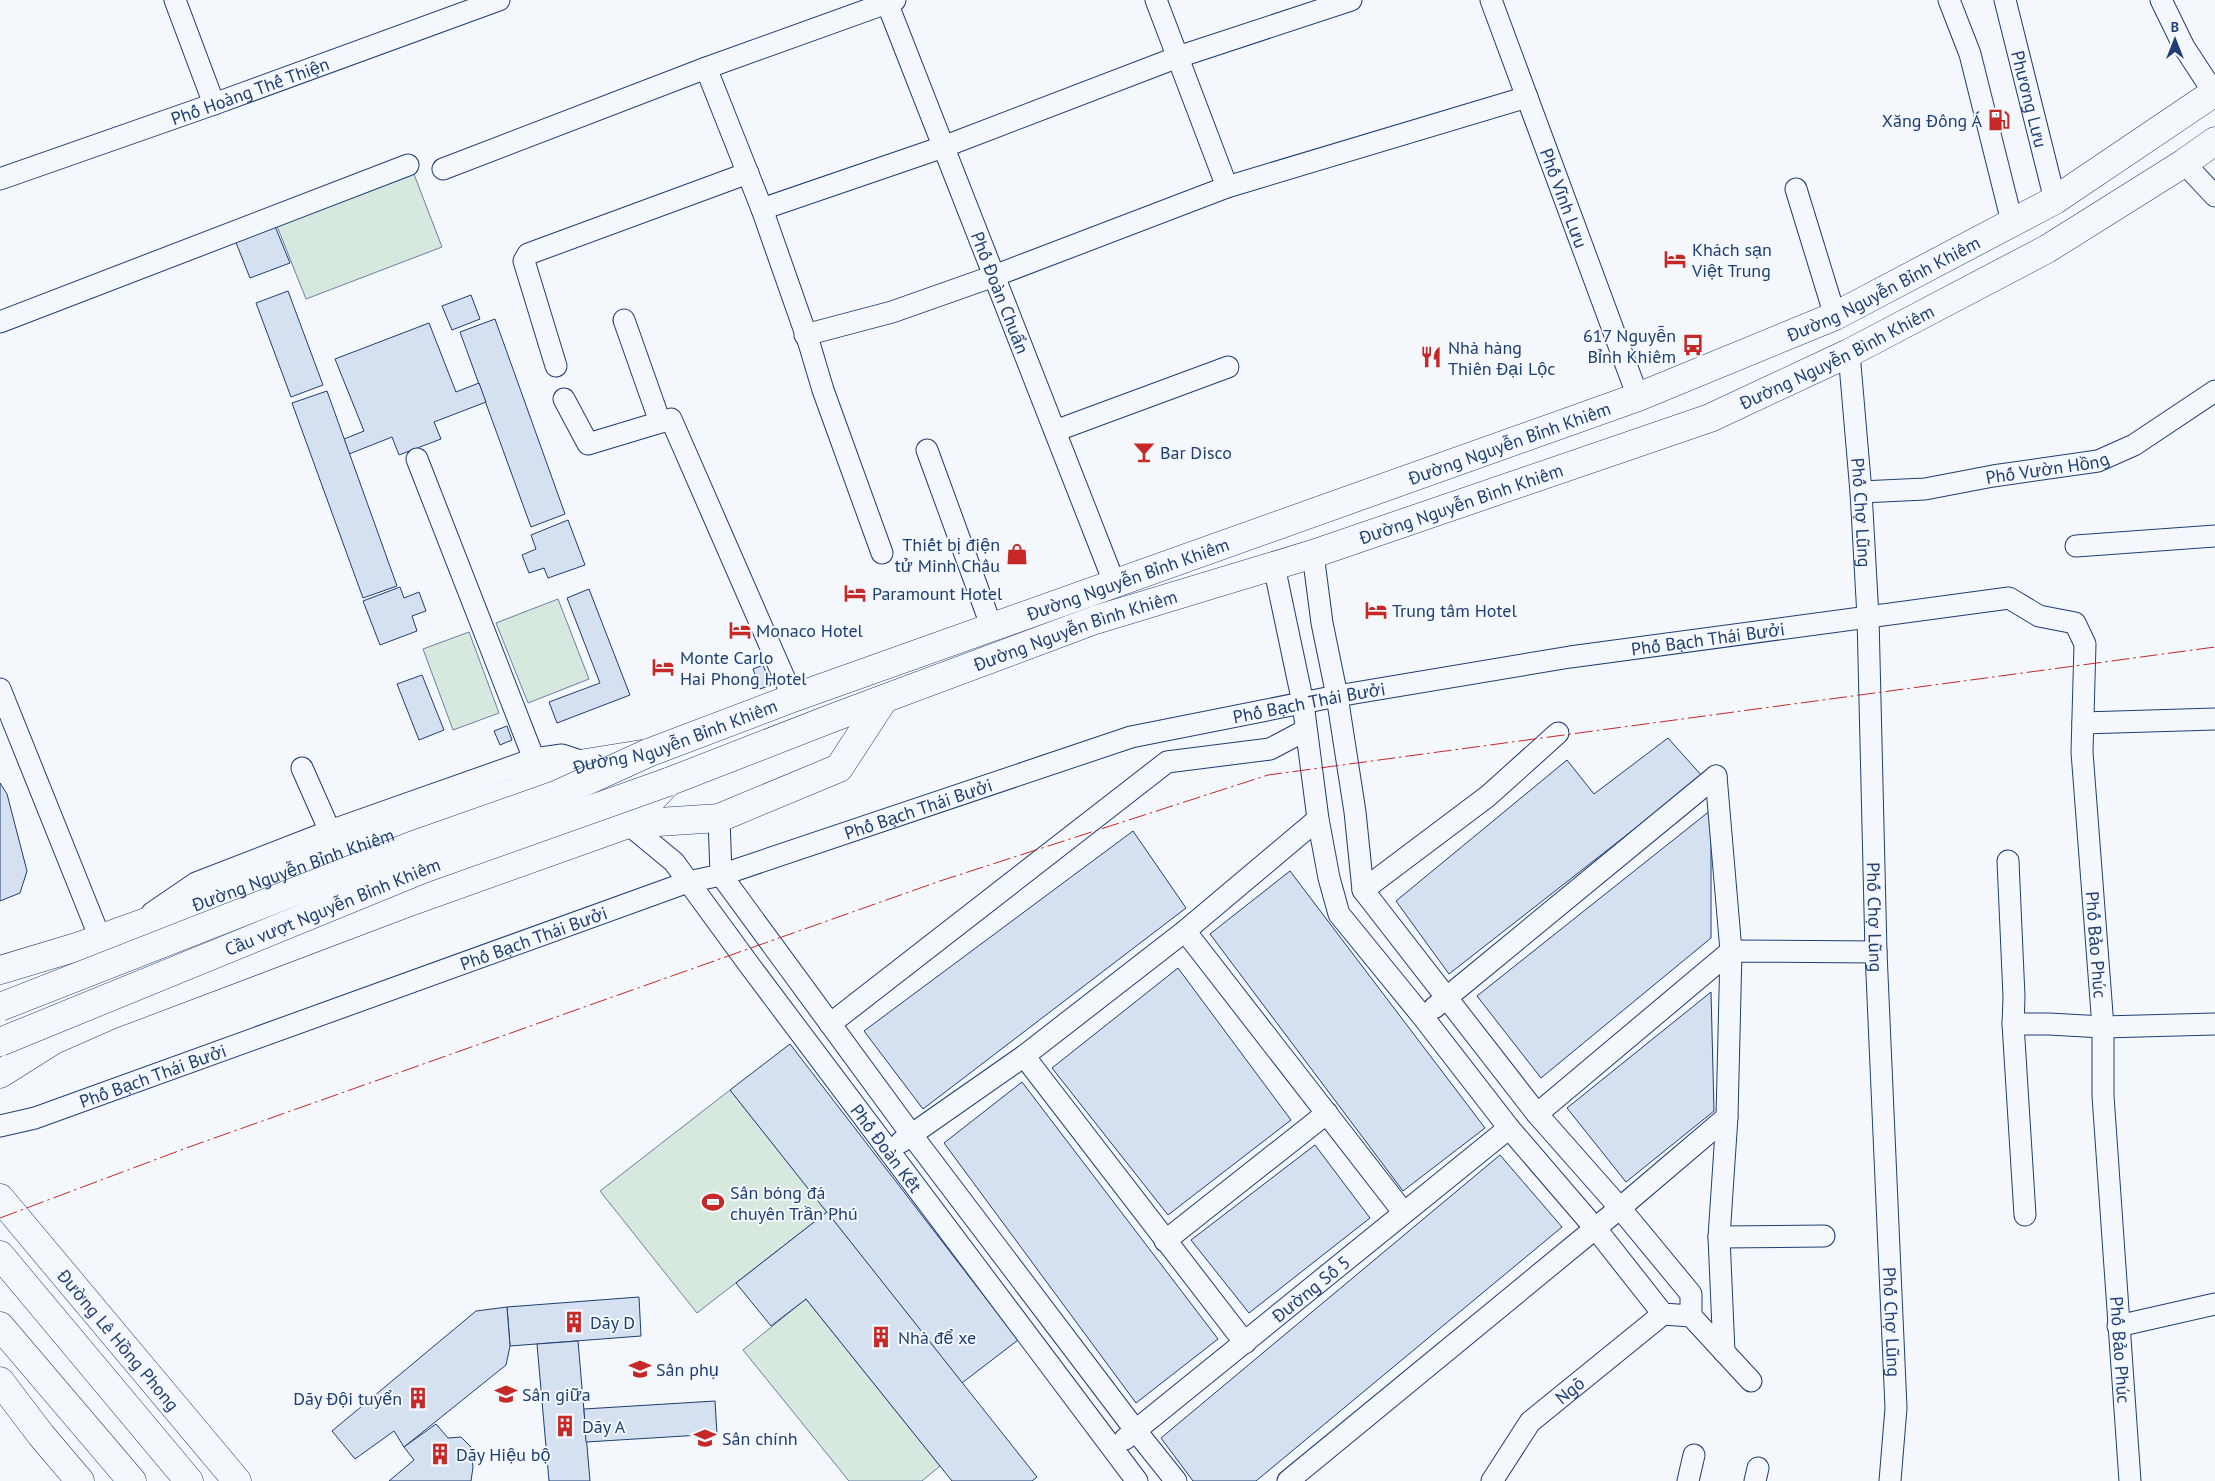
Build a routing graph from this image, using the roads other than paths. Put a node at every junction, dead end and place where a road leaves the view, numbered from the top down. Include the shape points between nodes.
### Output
1 (175, 0) edge
2 (499, 0) edge
3 (1156, 0) edge
4 (1351, 0) edge
5 (1491, 0) edge
6 (1949, 0) edge
7 (2005, 0) edge
8 (2161, 0) edge
9 (889, 1) edge
10 (1178, 57) junction
11 (706, 68) junction
12 (2214, 93) edge
13 (1527, 97) junction
14 (214, 104) junction
15 (2215, 141) edge
16 (943, 147) junction
17 (2184, 163) junction
18 (408, 165) dead end
19 (443, 169) dead end
20 (748, 173) junction
21 (0, 179) edge
22 (1227, 187) junction
23 (1796, 189) dead end
24 (2215, 196) edge
25 (2055, 200) junction
26 (762, 209) junction
27 (2012, 222) junction
28 (994, 276) junction
29 (1835, 316) junction
30 (624, 320) dead end
31 (0, 322) edge
32 (805, 335) junction
33 (1848, 353) junction
34 (556, 366) dead end
35 (1228, 366) dead end
36 (2215, 391) edge
37 (1638, 397) junction
38 (564, 399) dead end
39 (660, 422) junction
40 (1055, 432) junction
41 (927, 450) dead end
42 (416, 459) dead end
43 (1860, 492) junction
44 (2215, 536) edge
45 (2076, 546) dead end
46 (882, 553) dead end
47 (1313, 554) junction
48 (1274, 566) junction
49 (1116, 584) junction
50 (1868, 617) junction
51 (992, 628) junction
52 (0, 689) edge
53 (1337, 696) junction
54 (793, 698) junction
55 (884, 699) junction
56 (1303, 703) junction
57 (2215, 719) edge
58 (2082, 723) junction
59 (1306, 730) junction
60 (1558, 733) dead end
61 (648, 753) junction
62 (534, 759) junction
63 (586, 763) junction
64 (302, 768) dead end
65 (668, 782) junction
66 (719, 818) junction
67 (1318, 819) junction
68 (628, 824) junction
69 (335, 841) junction
70 (2008, 861) dead end
71 (721, 875) junction
72 (688, 882) junction
73 (1363, 890) junction
74 (1185, 931) junction
75 (90, 942) junction
76 (1731, 950) junction
77 (1876, 952) junction
78 (0, 970) edge
79 (1446, 998) junction
80 (0, 1007) edge
81 (111, 1014) junction
82 (1423, 1017) junction
83 (830, 1024) junction
84 (2013, 1024) junction
85 (2215, 1024) edge
86 (2103, 1027) junction
87 (0, 1042) edge
88 (1024, 1056) junction
89 (0, 1074) edge
90 (1326, 1113) junction
91 (1536, 1114) junction
92 (1727, 1117) junction
93 (0, 1126) edge
94 (1508, 1128) junction
95 (911, 1134) junction
96 (888, 1151) junction
97 (0, 1198) edge
98 (1620, 1208) junction
99 (1404, 1213) junction
100 (2025, 1215) dead end
101 (1595, 1228) junction
102 (1824, 1236) dead end
103 (1719, 1237) junction
104 (1165, 1241) junction
105 (0, 1255) edge
106 (2215, 1304) edge
107 (1663, 1314) junction
108 (1692, 1316) junction
109 (0, 1326) edge
110 (2118, 1326) junction
111 (1245, 1343) junction
112 (1724, 1352) junction
113 (0, 1381) edge
114 (1751, 1381) dead end
115 (1136, 1431) junction
116 (209, 1448) junction
117 (1113, 1449) junction
118 (1694, 1455) dead end
119 (183, 1474) edge
120 (80, 1481) edge
121 (132, 1481) edge
122 (237, 1481) edge
123 (1137, 1481) edge
124 (1176, 1481) edge
125 (1288, 1481) edge
126 (1492, 1481) edge
127 (1688, 1481) edge
128 (1891, 1481) edge
129 (2130, 1481) edge

1 - 14 street
2 - 14 street, Phố Hoàng Thế Thiện
3 - 10 street
4 - 10 street
5 - 13 street, Phố Vĩnh Lưu
6 - 27 street via 1970,54
7 - 25 street, Phương Lưu
8 - 12 street via 2184,47
9 - 11 street
9 - 16 street, Phố Đoàn Chuẩn
10 - 16 street
10 - 22 street
11 - 19 street
11 - 20 street
12 - 25 main road, Đường Nguyễn Bỉnh Khiêm
13 - 22 street
13 - 37 street, Phố Vĩnh Lưu
14 - 21 street, Phố Hoàng Thế Thiện
15 - 17 main road, Đường Nguyễn Bình Khiêm
16 - 26 street
16 - 28 street, Phố Đoàn Chuẩn
17 - 24 street
17 - 33 main road, Đường Nguyễn Bình Khiêm via 2047,249
18 - 31 street
20 - 26 street
20 - 34 street via 528,254 524,261
22 - 28 street
23 - 29 street
25 - 27 main road, Đường Nguyễn Bỉnh Khiêm
26 - 32 street
27 - 29 main road, Đường Nguyễn Bỉnh Khiêm
28 - 32 street via 892,312
28 - 40 street, Phố Đoàn Chuẩn
29 - 37 main road, Đường Nguyễn Bỉnh Khiêm
30 - 39 street
32 - 46 street
33 - 43 street, Phố Chợ Lũng
33 - 47 main road, Đường Nguyễn Bình Khiêm via 1710,418
35 - 40 street
36 - 43 street, Phố Vườn Hồng via 2134,445 2098,461 1925,489
37 - 49 main road, Đường Nguyễn Bỉnh Khiêm
38 - 39 street via 588,444
39 - 54 street via 671,419
40 - 49 street, Phố Đoàn Chuẩn
41 - 51 street
42 - 62 street
43 - 50 street, Phố Chợ Lũng
44 - 45 street
47 - 48 main road, Đường Nguyễn Bình Khiêm
47 - 53 street via 1322,624
48 - 55 main road, Đường Nguyễn Bình Khiêm via 1095,620
48 - 56 street
49 - 51 main road, Đường Nguyễn Bỉnh Khiêm
50 - 53 street, Phố Bạch Thái Bưởi via 1570,657
50 - 58 street, Phố Bảo Phúc via 2009,598 2039,616 2075,624 2085,644
50 - 77 street, Phố Chợ Lũng
51 - 54 main road, Đường Nguyễn Bỉnh Khiêm
52 - 75 street
53 - 56 street, Phố Bạch Thái Bưởi
53 - 73 street
54 - 61 main road, Đường Nguyễn Bỉnh Khiêm
55 - 65 main road, Đường Nguyễn Bình Khiêm
55 - 66 main road via 840,768
56 - 59 street
56 - 71 street, Phố Bạch Thái Bưởi via 1131,737
57 - 58 street
58 - 86 street, Phố Bảo Phúc
59 - 67 street
59 - 83 street via 1270,749 1167,762
60 - 73 street via 1488,796
61 - 63 main road, Đường Nguyễn Bỉnh Khiêm
61 - 80 main road, Cầu vượt Nguyễn Bỉnh Khiêm, bridge via 556,795 411,846
62 - 63 street via 562,755
62 - 69 street
63 - 69 main road, Đường Nguyễn Bỉnh Khiêm via 516,790
64 - 69 street
65 - 68 main road
65 - 87 main road, Cầu vượt Nguyễn Bỉnh Khiêm, bridge via 423,869
66 - 68 main road
66 - 71 street
67 - 74 street
67 - 82 street via 1339,914
68 - 72 street, Phố Đoàn Kết via 674,862
68 - 81 main road
69 - 75 main road, Đường Nguyễn Bỉnh Khiêm
70 - 84 street
71 - 72 street, Phố Bạch Thái Bưởi
71 - 83 street, Phố Đoàn Kết
72 - 93 street, Phố Bạch Thái Bưởi via 35,1118
72 - 96 street, Phố Đoàn Kết
73 - 79 street
74 - 88 street
74 - 90 street
75 - 78 main road, Đường Nguyễn Bỉnh Khiêm
75 - 81 main road via 62,970 59,983 63,1002 80,1016
76 - 77 street
76 - 79 street via 1716,776
76 - 91 street
76 - 92 street
77 - 128 street, Phố Chợ Lũng via 1896,1408
79 - 82 street
79 - 91 street
81 - 89 main road via 54,1040
82 - 94 street
83 - 95 street, Phố Đoàn Kết
84 - 86 street
84 - 100 street
85 - 86 street
86 - 110 street, Phố Bảo Phúc via 2103,1096
88 - 95 street
88 - 104 street
90 - 99 street
90 - 104 street
91 - 98 street
92 - 98 street
92 - 103 street
94 - 99 street, Đường Số 5
94 - 101 street
95 - 96 street
95 - 115 street, Phố Đoàn Kết
96 - 117 street, Phố Đoàn Kết
97 - 116 main road, Đường Lê Hồng Phong
98 - 101 street
98 - 108 street via 1691,1294
99 - 111 street, Đường Số 5
101 - 107 street
101 - 125 street
102 - 103 street
103 - 112 street
104 - 111 street
105 - 119 main road, Đường Lê Hồng Phong
106 - 110 street
107 - 108 street
107 - 126 street, Ngõ via 1530,1422
108 - 112 street
109 - 121 main road
110 - 129 street, Phố Bảo Phúc
111 - 115 street, Đường Số 5
112 - 114 street
113 - 120 main road
115 - 117 street, Đường Số 5
115 - 124 street, Phố Đoàn Kết
116 - 119 main road
116 - 122 main road, Đường Lê Hồng Phong
117 - 123 street, Phố Đoàn Kết
118 - 127 street

